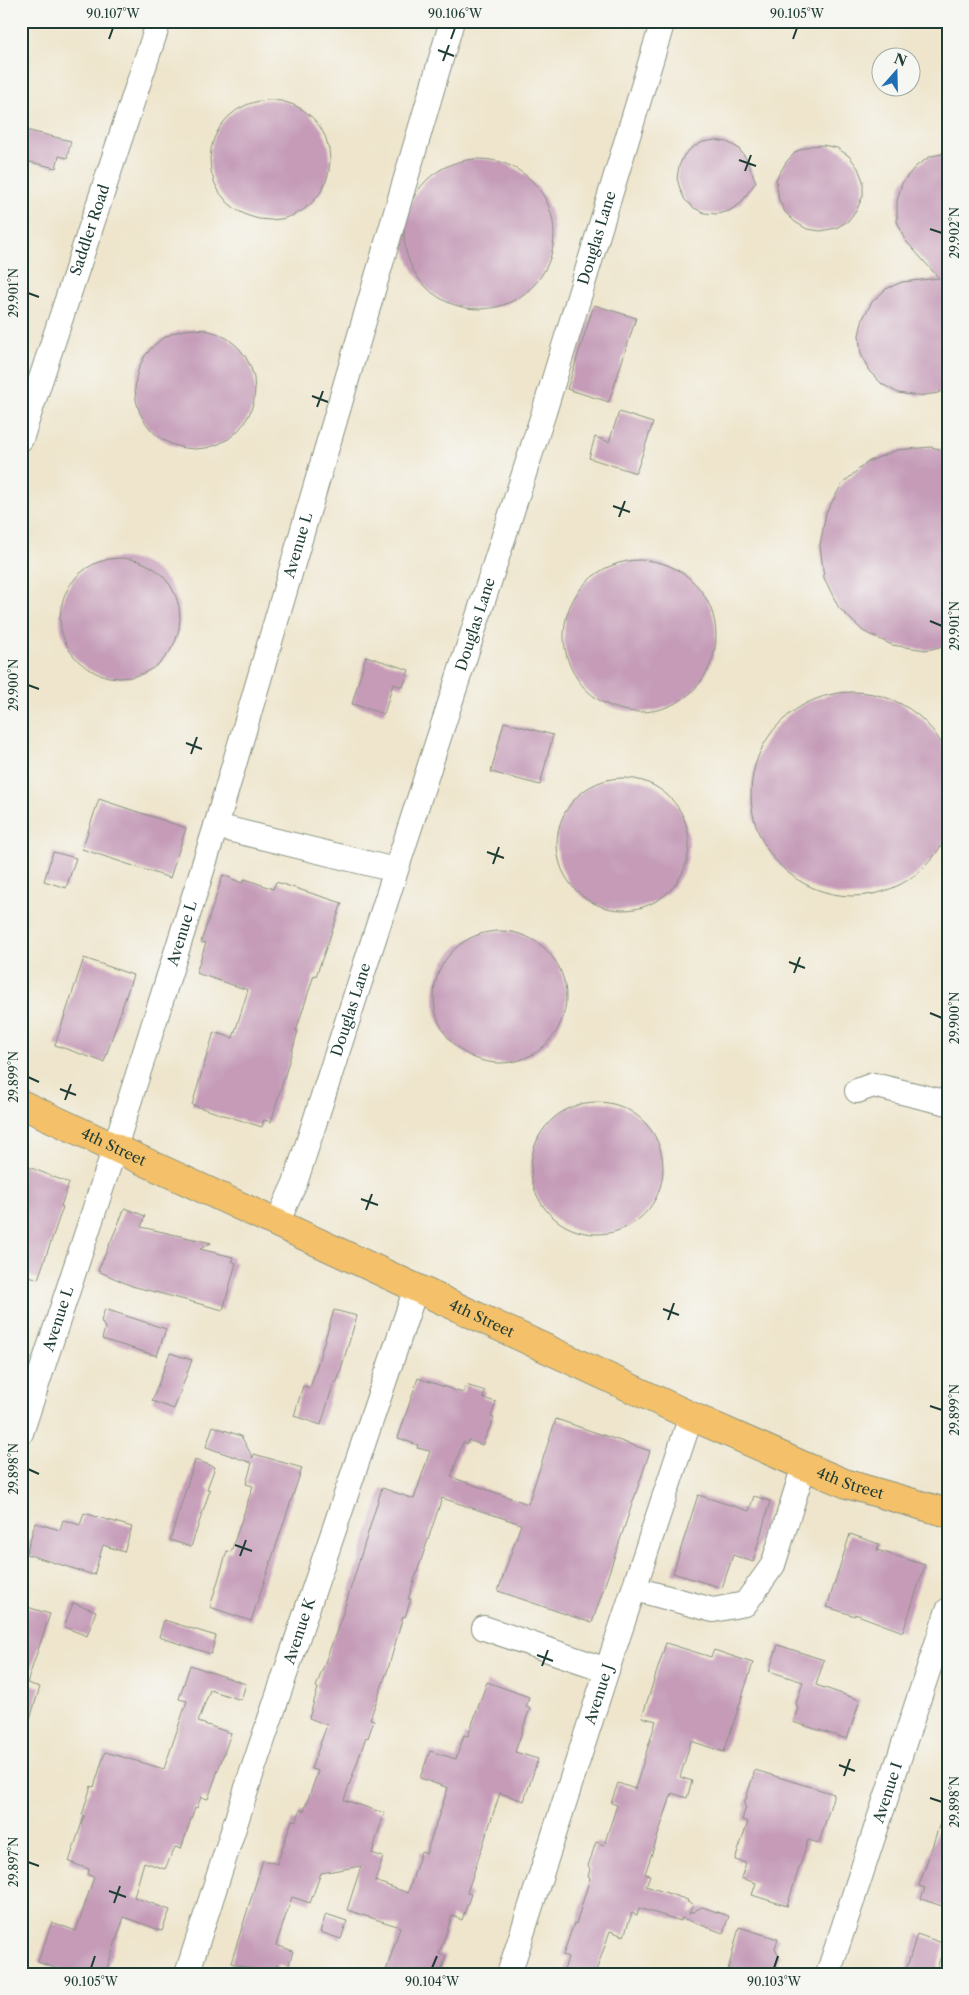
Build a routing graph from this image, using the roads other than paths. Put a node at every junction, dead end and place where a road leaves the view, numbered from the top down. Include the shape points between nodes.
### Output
1 (159, 21) edge
2 (452, 21) edge
3 (663, 21) edge
4 (21, 439) edge
5 (216, 826) junction
6 (395, 870) junction
7 (857, 1091) dead end
8 (948, 1103) edge
9 (21, 1104) edge
10 (114, 1147) junction
11 (277, 1223) junction
12 (416, 1288) junction
13 (691, 1416) junction
14 (21, 1433) edge
15 (804, 1466) junction
16 (948, 1513) edge
17 (635, 1589) junction
18 (948, 1610) edge
19 (484, 1628) dead end
20 (607, 1670) junction
21 (187, 1974) edge
22 (509, 1974) edge
23 (828, 1974) edge

1 - 4 street, Saddler Road
2 - 5 street, Avenue L
3 - 6 street, Douglas Lane via 544,412
5 - 6 street
5 - 10 street, Avenue L
6 - 11 street, Douglas Lane via 295,1183
7 - 8 street via 873,1085
9 - 10 main road, 4th Street
10 - 11 main road, 4th Street
10 - 14 street, Avenue L
11 - 12 main road, 4th Street
12 - 13 main road, 4th Street
12 - 21 street, Avenue K
13 - 15 main road, 4th Street
13 - 17 street, Avenue J
15 - 16 main road, 4th Street via 847,1484
15 - 17 street via 773,1565 745,1604 713,1610
17 - 20 street, Avenue J
18 - 23 street, Avenue I
19 - 20 street
20 - 22 street, Avenue J

